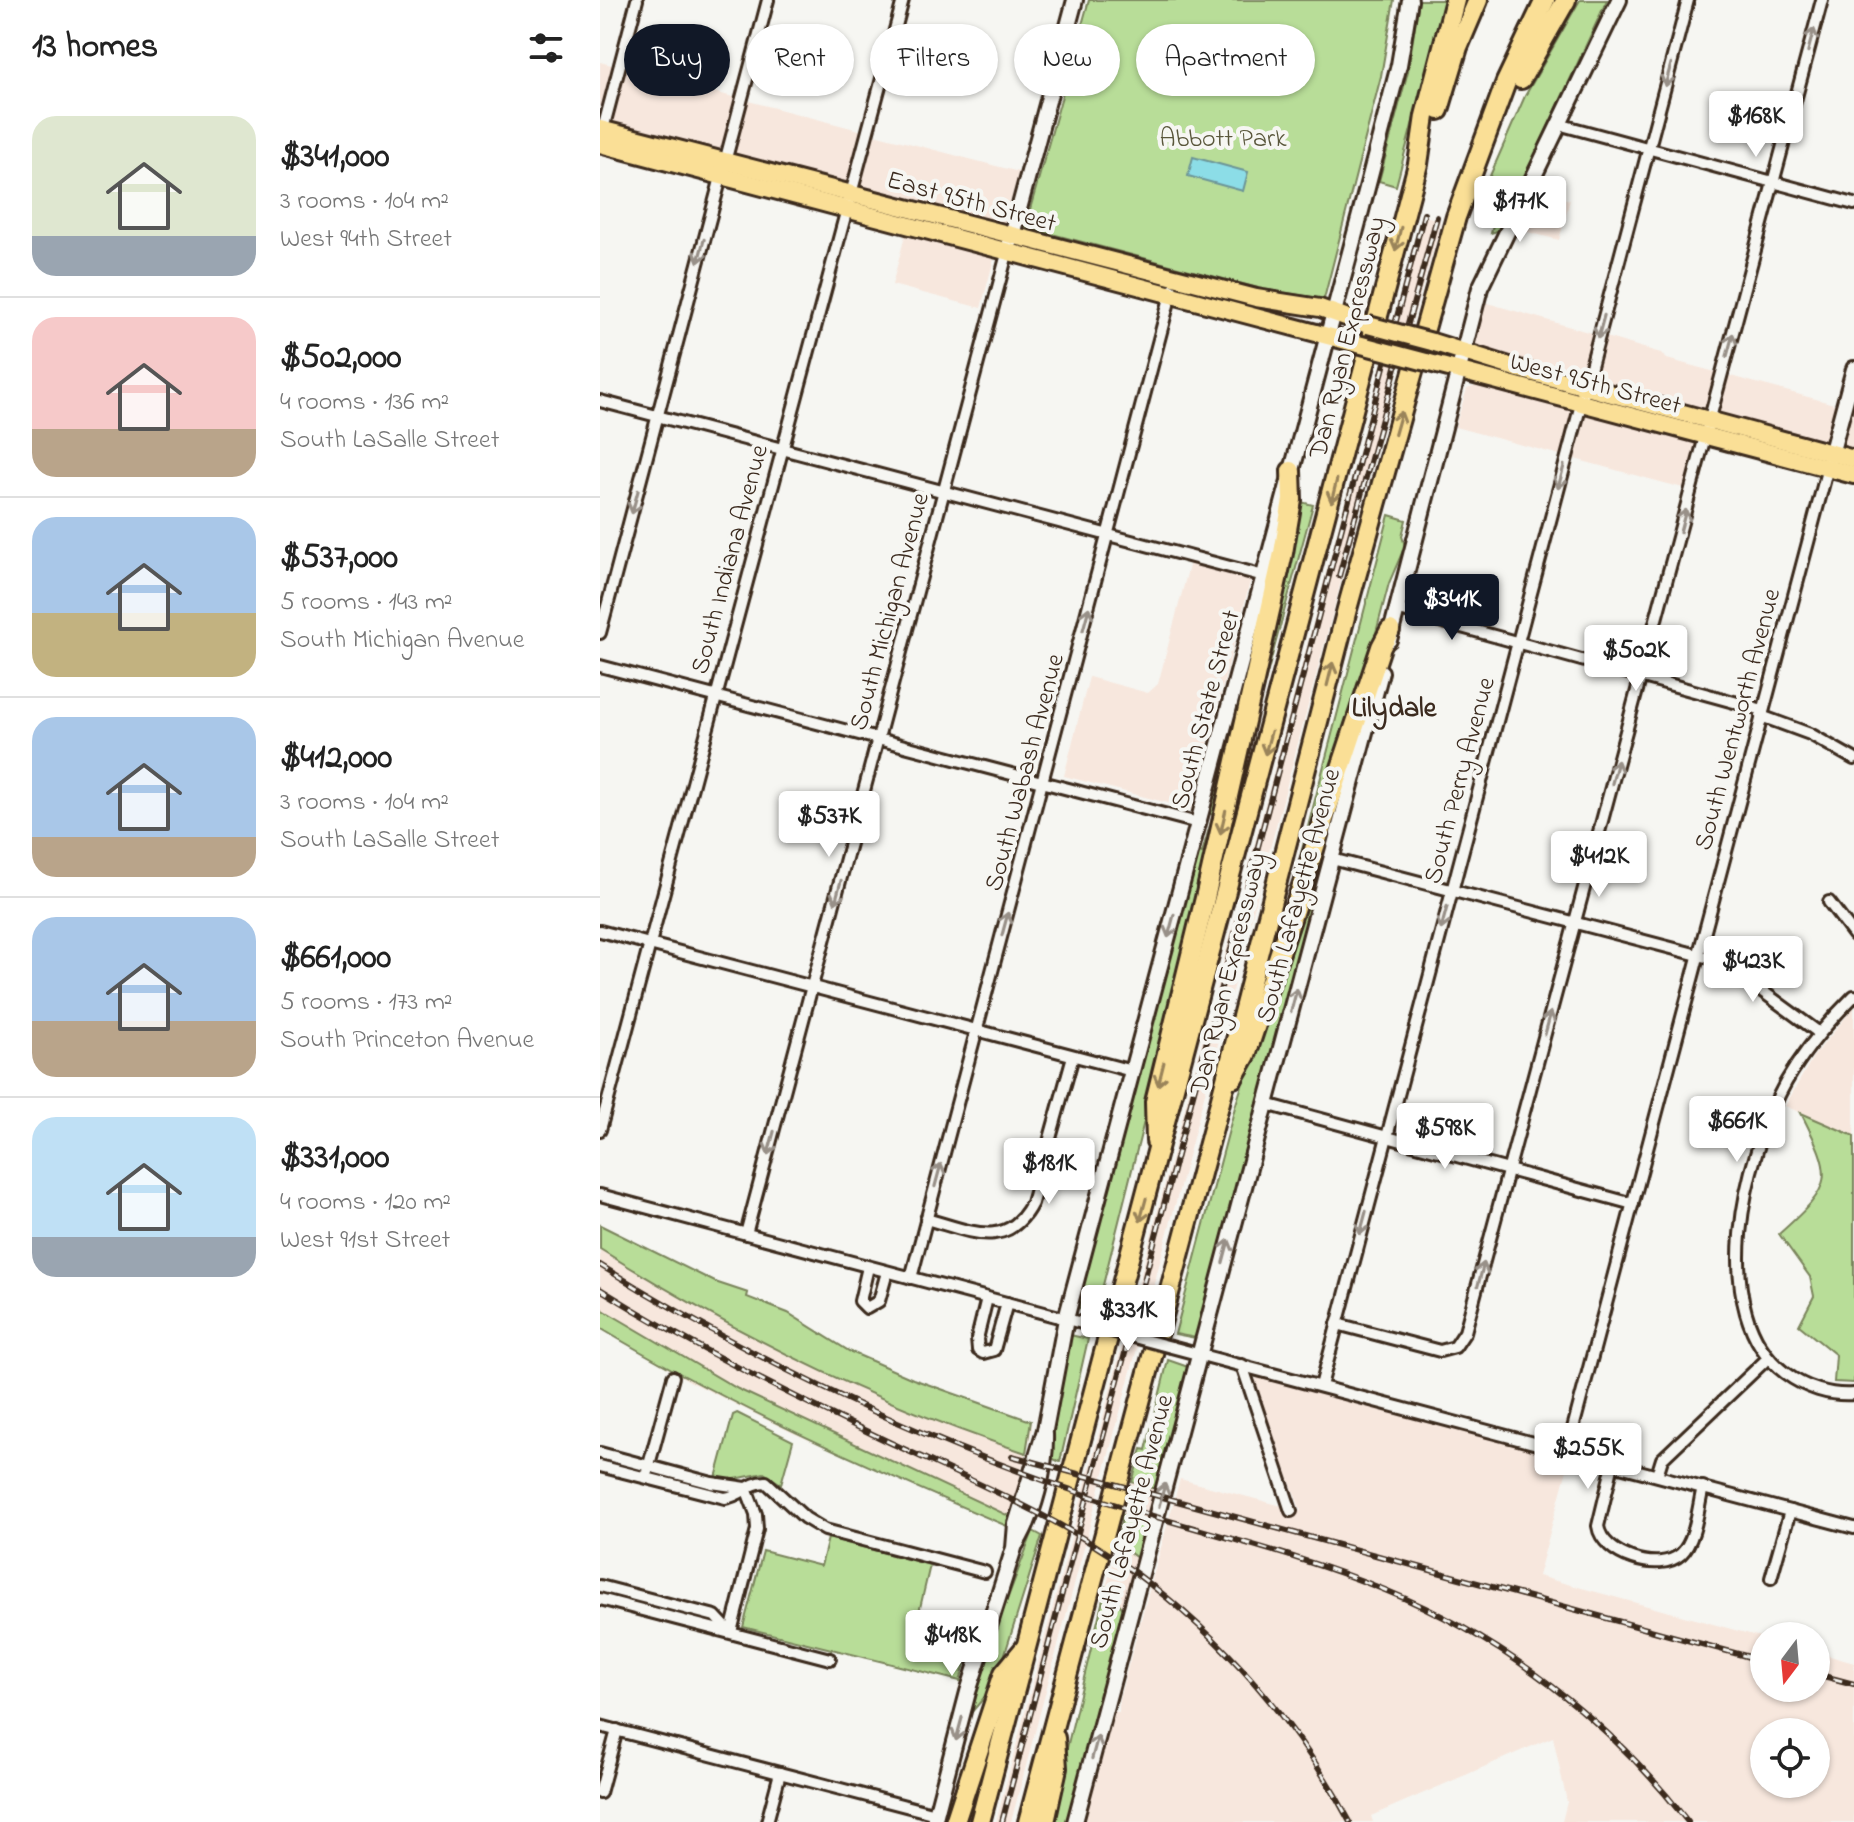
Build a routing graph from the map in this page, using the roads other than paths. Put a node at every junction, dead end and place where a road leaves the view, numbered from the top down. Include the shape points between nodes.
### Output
1 (637, 0) edge
2 (768, 0) edge
3 (903, 0) edge
4 (1075, 0) edge
5 (1410, 0) edge
6 (1455, 0) edge
7 (1478, 0) edge
8 (1545, 0) edge
9 (1566, 0) edge
10 (1619, 0) edge
11 (1688, 0) edge
12 (1822, 0) edge
13 (1558, 124) junction
14 (601, 136) edge
15 (1486, 141) junction
16 (1649, 148) junction
17 (1418, 164) junction
18 (723, 168) junction
19 (1773, 182) junction
20 (848, 200) junction
21 (1854, 204) edge
22 (1010, 243) junction
23 (1174, 285) junction
24 (1333, 312) junction
25 (1327, 335) junction
26 (1463, 350) junction
27 (1854, 369) edge
28 (1459, 371) junction
29 (1583, 395) junction
30 (600, 401) edge
31 (658, 417) junction
32 (1708, 428) junction
33 (780, 449) junction
34 (1854, 459) edge
35 (1830, 460) junction
36 (1291, 471) junction
37 (1854, 475) edge
38 (944, 492) junction
39 (1109, 535) junction
40 (1264, 576) junction
41 (1396, 609) junction
42 (1390, 630) junction
43 (600, 633) edge
44 (1517, 643) junction
45 (600, 666) edge
46 (1641, 677) junction
47 (715, 696) junction
48 (1762, 713) junction
49 (878, 740) junction
50 (1854, 759) edge
51 (1043, 783) junction
52 (1198, 823) junction
53 (1332, 859) junction
54 (1451, 891) junction
55 (1829, 902) dead end
56 (1575, 923) junction
57 (600, 931) edge
58 (1854, 935) edge
59 (649, 944) junction
60 (1699, 955) junction
61 (812, 987) junction
62 (1854, 996) edge
63 (977, 1030) junction
64 (1818, 1032) junction
65 (1073, 1056) junction
66 (1132, 1071) junction
67 (1220, 1102) junction
68 (1266, 1104) junction
69 (600, 1130) edge
70 (1386, 1137) junction
71 (1156, 1160) junction
72 (1509, 1170) junction
73 (600, 1195) edge
74 (1633, 1204) junction
75 (926, 1219) junction
76 (746, 1234) junction
77 (868, 1267) junction
78 (887, 1272) junction
79 (911, 1278) junction
80 (987, 1298) junction
81 (1007, 1303) junction
82 (1066, 1319) junction
83 (1337, 1324) junction
84 (1198, 1353) junction
85 (1767, 1359) junction
86 (1242, 1365) junction
87 (673, 1377) dead end
88 (1321, 1386) junction
89 (1854, 1394) edge
90 (1567, 1451) junction
91 (600, 1453) edge
92 (1613, 1464) junction
93 (600, 1466) edge
94 (649, 1466) junction
95 (1657, 1475) junction
96 (646, 1478) junction
97 (1703, 1487) junction
98 (746, 1488) junction
99 (1291, 1511) dead end
100 (1790, 1511) junction
101 (1854, 1528) edge
102 (985, 1572) dead end
103 (1771, 1578) dead end
104 (600, 1586) edge
105 (600, 1599) edge
106 (731, 1632) junction
107 (1029, 1643) junction
108 (830, 1659) dead end
109 (1053, 1725) junction
110 (600, 1726) edge
111 (617, 1730) junction
112 (780, 1773) junction
113 (600, 1793) edge
114 (935, 1818) edge
115 (767, 1822) edge
116 (955, 1822) edge
117 (980, 1822) edge
118 (1028, 1822) edge
119 (1045, 1822) edge
120 (1075, 1822) edge

1 - 14 street
2 - 18 street
3 - 20 street, South Indiana Avenue
4 - 22 main road, South Michigan Avenue
5 - 24 main road, South State Street via 1399,65
6 - 17 highway
7 - 17 highway
8 - 15 highway via 1506,82
9 - 15 highway
10 - 13 main road, South Lafayette Avenue
11 -> 16 street, South Perry Avenue
19 -> 12 street
13 - 16 street
13 - 26 main road, South Lafayette Avenue via 1480,288
14 - 18 main road, East 95th Street
67 -> 15 highway, Dan Ryan Expressway via 1375,505 1456,217
16 - 19 street
16 -> 29 street, South Perry Avenue
17 -> 71 highway, Dan Ryan Expressway
18 - 20 main road, East 95th Street
18 -> 31 street
19 - 21 street
32 -> 19 street
20 - 22 main road, East 95th Street
20 - 33 street, South Indiana Avenue
22 - 23 main road, East 95th Street
22 - 38 street, South Michigan Avenue
23 - 24 main road, East 95th Street
23 - 25 main road, East 95th Street
23 - 39 street, South Wabash Avenue
24 - 25 main road, South State Street
24 - 26 main road, West 95th Street, bridge
25 - 28 main road, West 95th Street, bridge
25 - 36 main road, South State Street
26 - 28 main road, South Lafayette Avenue
26 - 29 main road, West 95th Street
27 - 35 main road, South Wentworth Avenue
28 - 29 main road, West 95th Street
28 - 41 main road, South Lafayette Avenue
29 - 32 main road, West 95th Street
29 -> 44 street, South Perry Avenue
30 - 31 street
31 - 33 street
31 -> 43 street
32 - 35 main road, West 95th Street
46 -> 32 street
33 - 38 street
33 - 47 street, South Indiana Avenue
34 - 35 main road, West 95th Street
35 - 37 main road, West 95th Street
35 - 48 street, South Wentworth Avenue
36 - 40 main road, South State Street
36 -> 71 highway via 1283,553 1155,1102
38 - 39 street
38 - 49 street, South Michigan Avenue
39 - 40 street
51 -> 39 street, South Wabash Avenue
40 - 52 main road, South State Street
41 - 42 main road, South Lafayette Avenue
41 - 44 street
42 - 53 main road, South Lafayette Avenue
42 - 67 highway via 1246,1055
44 - 46 street
44 - 54 street, South Perry Avenue
45 - 47 street
46 - 48 street
56 -> 46 street
47 - 49 street
47 - 59 street, South Indiana Avenue
48 - 50 street
48 - 60 street, South Wentworth Avenue
49 - 51 street
49 -> 61 street, South Michigan Avenue
51 - 52 street
63 -> 51 street, South Wabash Avenue
52 -> 66 main road, South State Street
53 - 54 street
68 -> 53 main road, South Lafayette Avenue
54 - 56 street
54 -> 70 street, South Perry Avenue
55 - 58 street
56 - 60 street
72 -> 56 street
57 - 59 street
59 - 61 street
59 - 69 street, South Indiana Avenue
60 - 64 street via 1721,961
60 - 74 street, South Wentworth Avenue
61 - 63 street
61 -> 76 street, South Michigan Avenue
62 - 64 street
63 - 65 street
75 -> 63 street, South Wabash Avenue
64 - 85 street via 1783,1089 1750,1180 1745,1211 1740,1295
65 - 66 street
65 - 75 street via 1032,1203 1020,1223 992,1234
66 - 82 main road, South State Street
67 - 109 highway, Dan Ryan Expressway
68 - 70 street
84 -> 68 main road, South Lafayette Avenue
70 - 72 street
70 -> 83 street, South Perry Avenue
71 -> 107 highway, Dan Ryan Expressway
72 - 74 street
83 -> 72 street via 1432,1351 1455,1347 1465,1332
73 - 76 street
74 - 90 street, South Wentworth Avenue
75 - 79 street, South Wabash Avenue
76 - 77 street
77 - 78 street
77 - 78 street via 860,1296 867,1308 879,1301
78 - 79 street
79 - 80 street
80 - 81 street
80 - 81 street via 977,1339 983,1353 994,1350
81 - 82 street
82 - 84 street, bridge
82 -> 114 main road, South State Street via 1045,1430 1046,1453 1025,1530 1014,1548 977,1663
83 - 88 street, South Perry Avenue
84 - 86 street
120 -> 84 main road, South Lafayette Avenue
85 - 89 street via 1816,1389
85 - 95 street via 1662,1459
86 - 88 street
86 - 99 street
87 - 94 street
88 - 90 street
90 - 92 street
91 - 94 street
92 - 95 street
92 - 97 street via 1599,1535 1613,1550 1657,1562 1670,1562 1688,1544
93 - 96 street
94 - 96 street
94 - 98 street
95 - 97 street
96 - 98 street via 725,1498
97 - 100 street
98 - 102 street via 757,1482 773,1485 805,1518 825,1530
98 - 106 street via 757,1529
100 - 101 street
100 - 103 street
104 - 106 street via 715,1616
105 - 106 street
106 - 108 street
107 - 116 highway via 1004,1673
107 - 117 highway, Dan Ryan Expressway
109 - 118 highway, Dan Ryan Expressway
109 - 119 highway via 1057,1768
110 - 111 street
111 - 112 street
111 - 113 street
112 - 114 street
112 - 115 street

